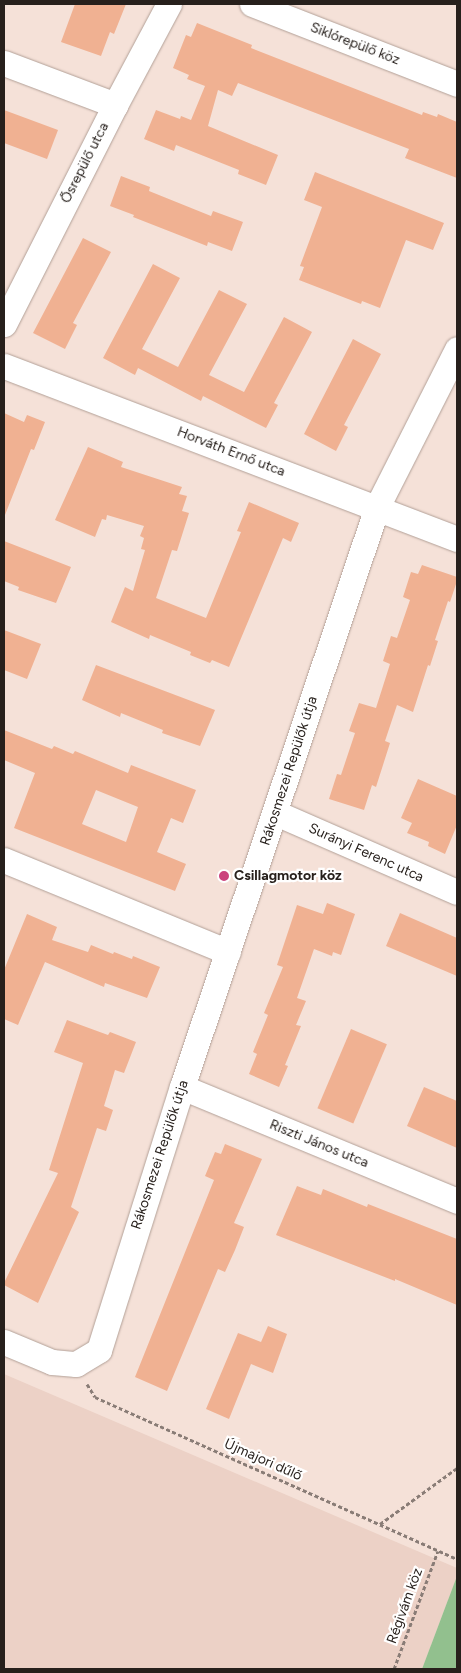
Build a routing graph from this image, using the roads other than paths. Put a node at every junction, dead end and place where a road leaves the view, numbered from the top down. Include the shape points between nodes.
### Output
1 (169, 4) edge
2 (252, 4) edge
3 (4, 63) edge
4 (457, 84) edge
5 (115, 105) junction
6 (4, 324) edge
7 (457, 349) edge
8 (4, 366) edge
9 (377, 507) junction
10 (457, 539) edge
11 (276, 813) junction
12 (4, 860) edge
13 (457, 892) edge
14 (228, 952) junction
15 (182, 1087) junction
16 (457, 1201) edge
17 (4, 1342) edge

1 - 5 street, Ősrepülő utca
2 - 4 street, Siklórepülő köz
3 - 5 street
5 - 6 street, Ősrepülő utca
7 - 9 street, Rákosmezei Repülők útja
8 - 9 street, Horváth Ernő utca
9 - 10 street, Horváth Ernő utca
9 - 11 street, Rákosmezei Repülők útja
11 - 13 street, Surányi Ferenc utca
11 - 14 street, Rákosmezei Repülők útja
12 - 14 street
14 - 15 street, Rákosmezei Repülők útja
15 - 16 street, Riszti János utca
15 - 17 street, Rákosmezei Repülők útja via 99,1350 76,1364 52,1362

